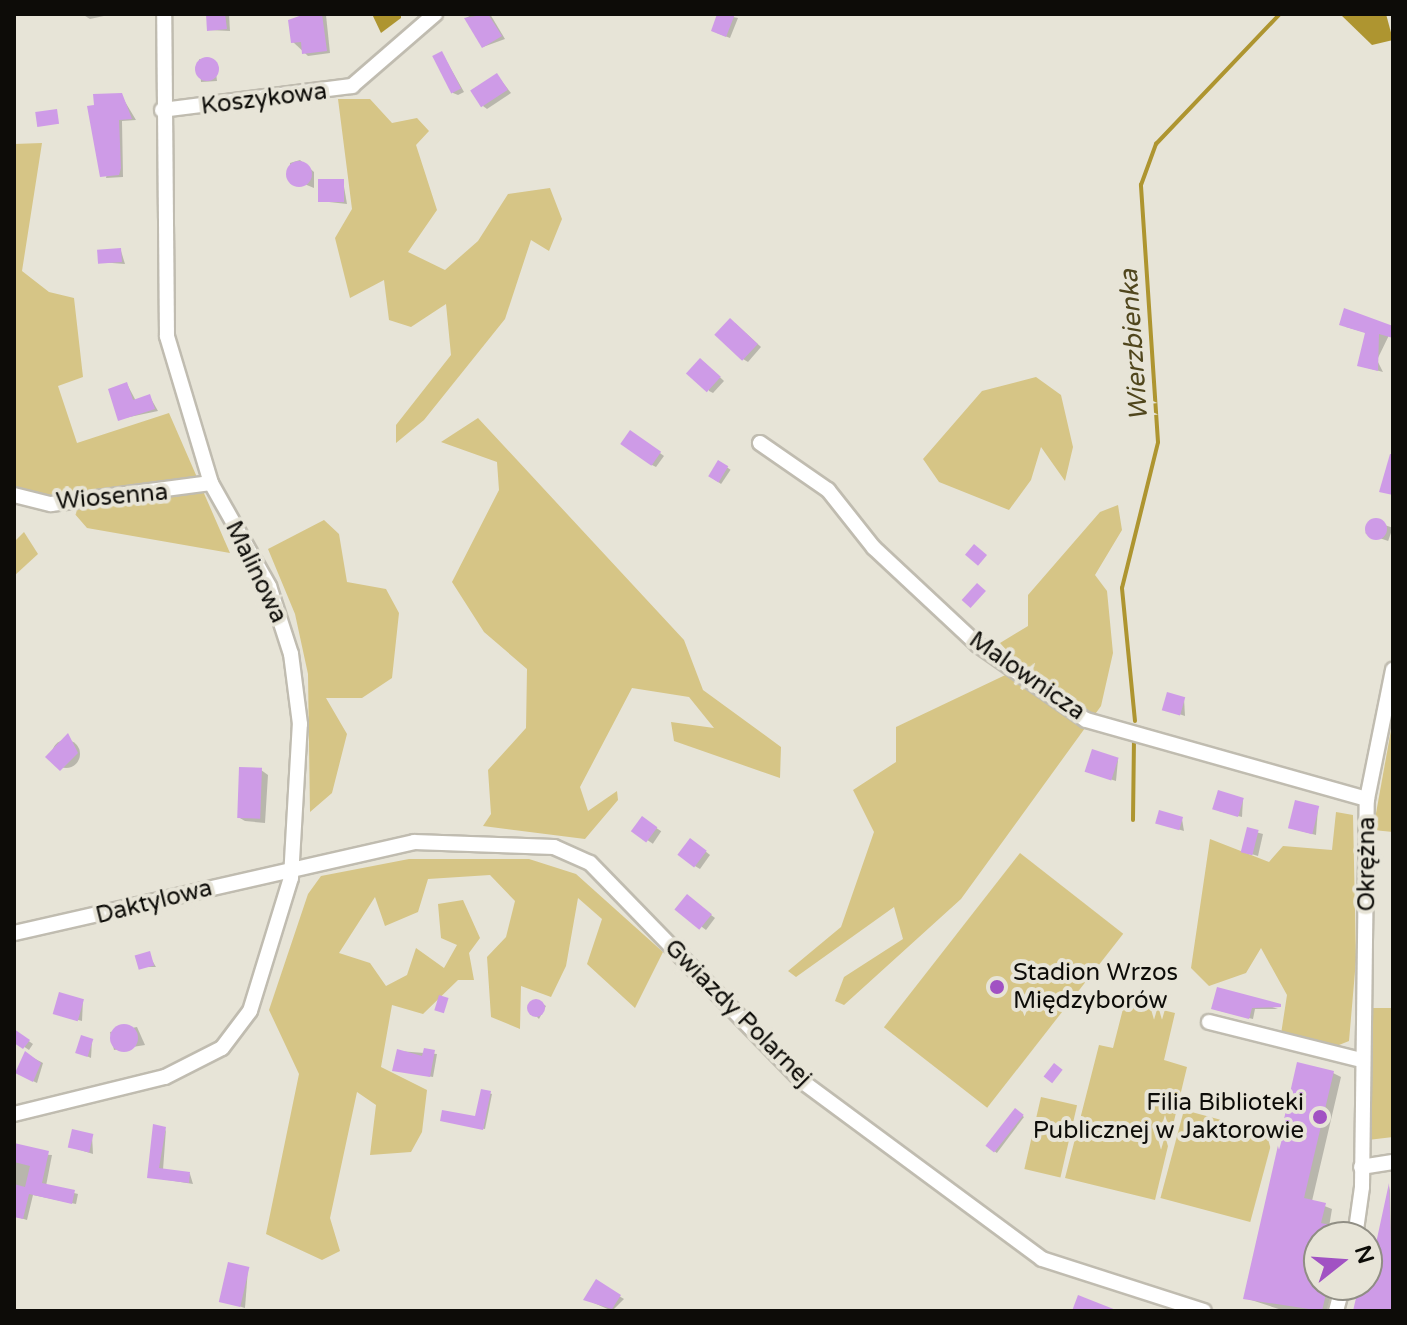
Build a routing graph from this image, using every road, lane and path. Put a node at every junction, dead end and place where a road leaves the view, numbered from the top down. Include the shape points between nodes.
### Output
1 (164, 14) edge
2 (435, 14) edge
3 (162, 110) junction
4 (760, 443) dead end
5 (211, 483) junction
6 (14, 495) edge
7 (1393, 670) edge
8 (1390, 703) edge
9 (1367, 799) junction
10 (292, 865) junction
11 (14, 933) edge
12 (1209, 1022) dead end
13 (1361, 1060) junction
14 (14, 1114) edge
15 (1393, 1162) edge
16 (1361, 1167) junction
17 (1356, 1221) edge
18 (1204, 1311) edge

1 - 3 street, Malinowa
2 - 3 street, Koszykowa via 352,86 239,106
3 - 5 street, Malinowa via 167,336
4 - 9 street, Malownicza via 831,493 874,548 967,636 1086,720
5 - 6 street, Wiosenna via 51,504
5 - 10 street, Malinowa via 269,586 291,654 300,724
7 - 8 street, Okrężna
8 - 9 street, Okrężna
9 - 13 street, Okrężna
10 - 11 street, Daktylowa
10 - 14 street, Malinowa via 255,1000 222,1048 165,1077
10 - 18 street, Gwiazdy Polarnej via 458,840 554,847 590,863 803,1082 1030,1250 1073,1272
12 - 13 street
13 - 16 street, Okrężna
15 - 16 street
16 - 17 street, Okrężna

